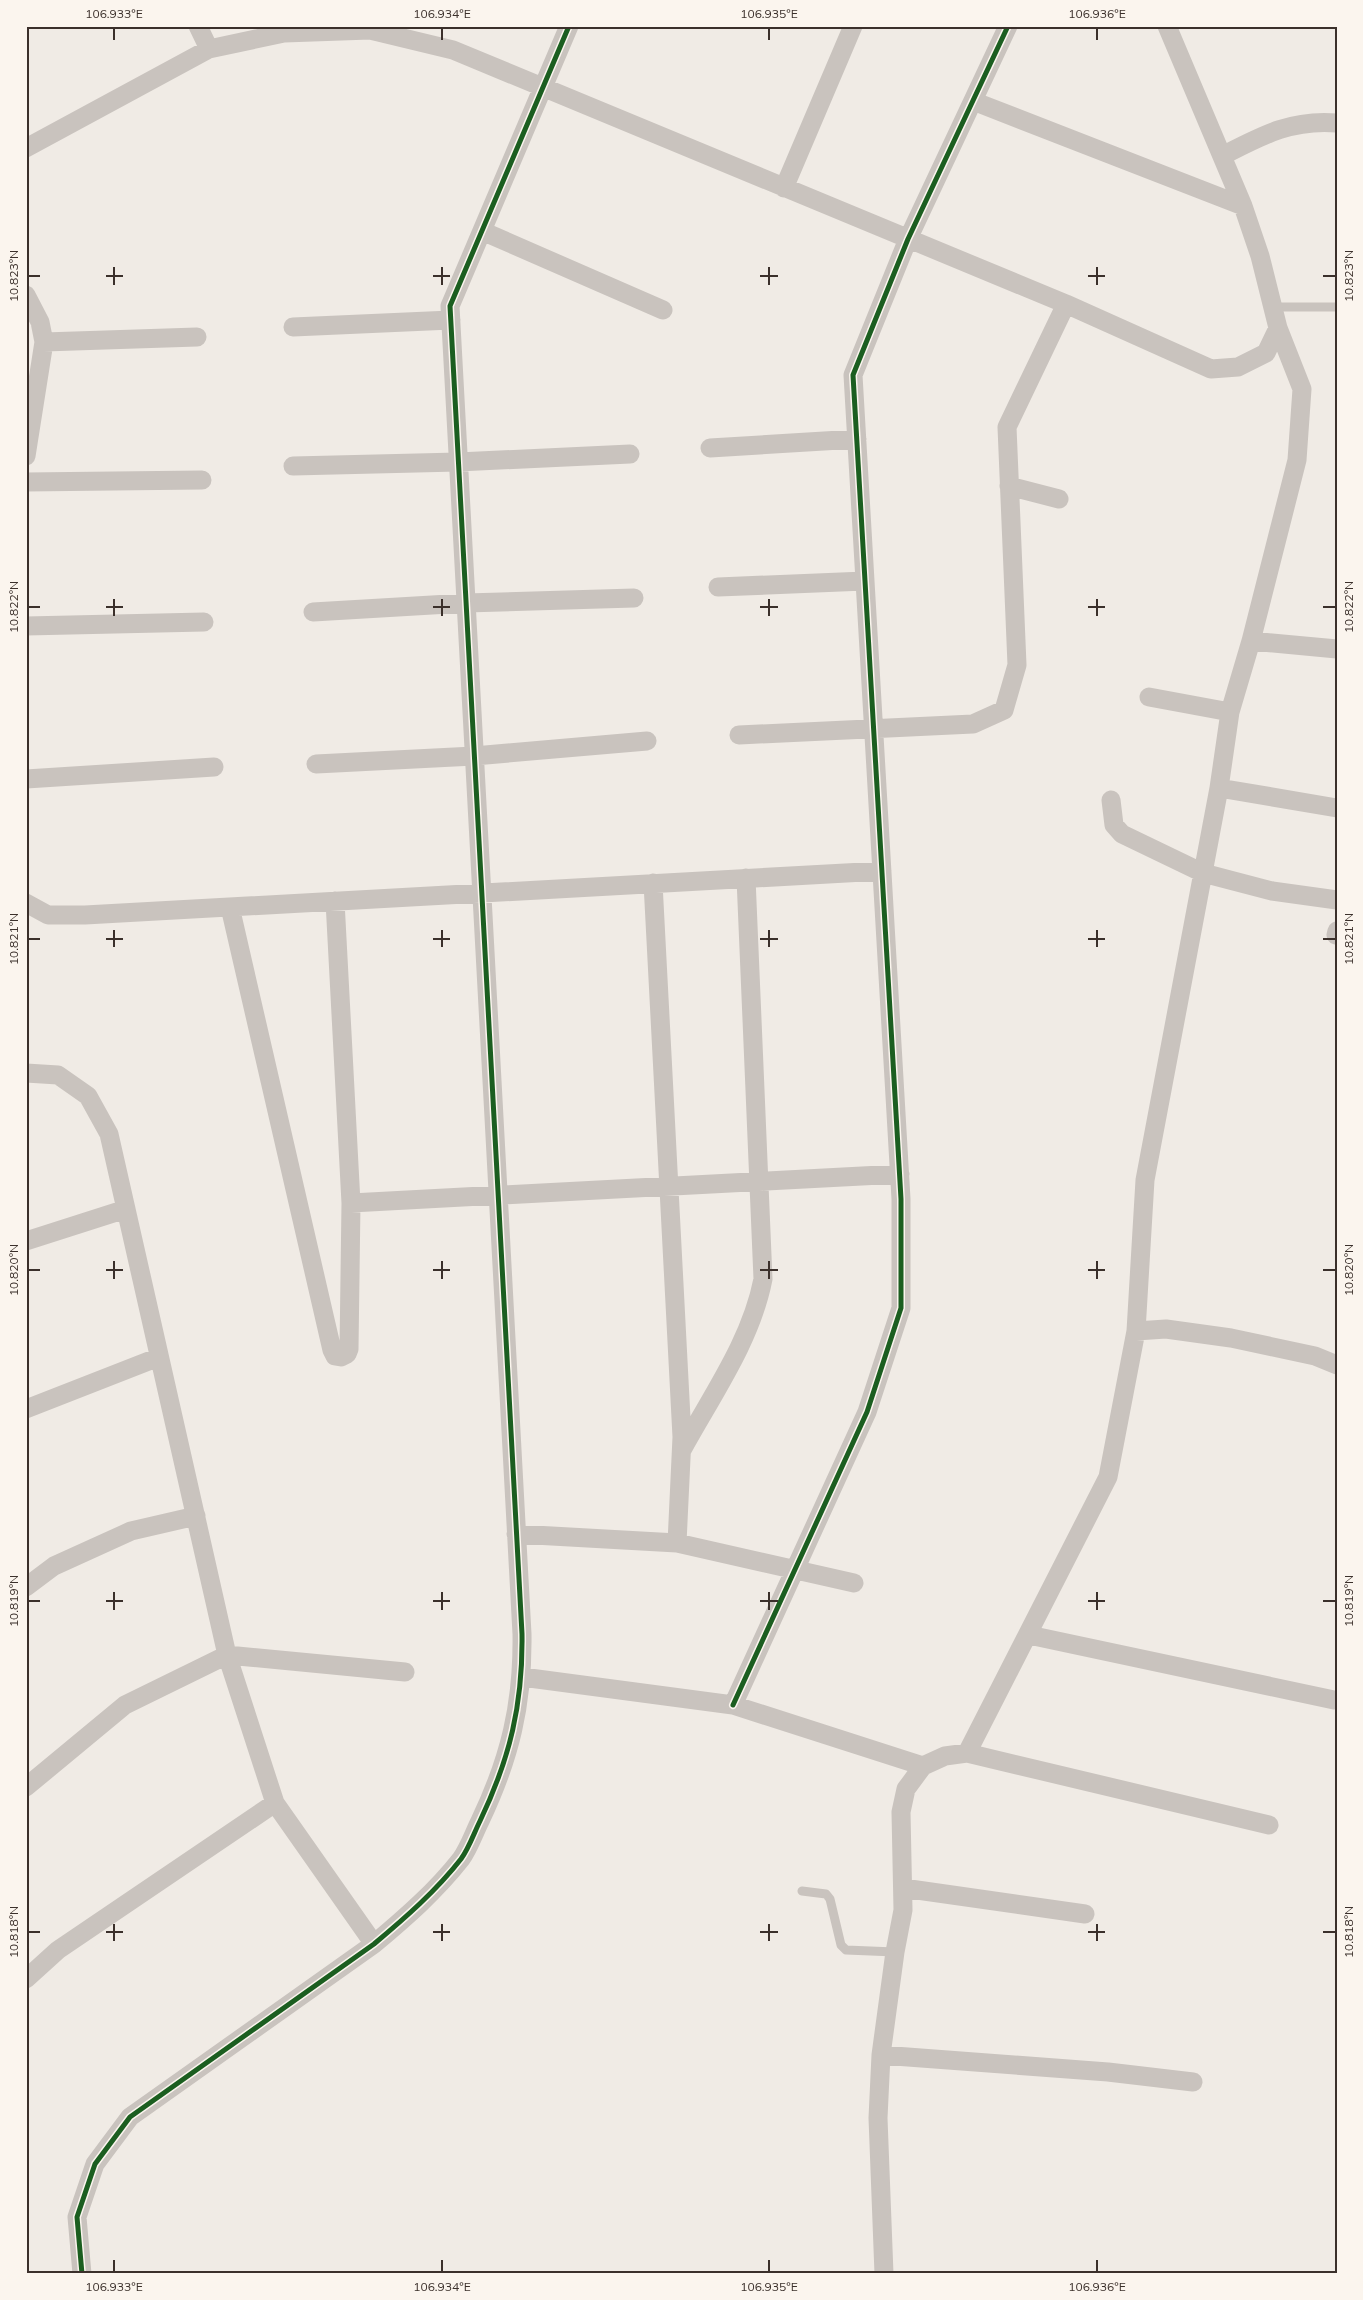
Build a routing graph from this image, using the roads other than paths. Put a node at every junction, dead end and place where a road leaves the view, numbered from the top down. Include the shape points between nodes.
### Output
1 (198, 26) edge
2 (569, 26) edge
3 (853, 26) edge
4 (1008, 26) edge
5 (1167, 26) edge
6 (403, 32) edge
7 (209, 49) junction
8 (542, 89) junction
9 (972, 101) junction
10 (1337, 123) edge
11 (26, 148) edge
12 (1222, 156) junction
13 (784, 188) junction
14 (1243, 206) junction
15 (482, 230) junction
16 (908, 240) junction
17 (26, 295) edge
18 (1066, 304) junction
19 (1273, 307) junction
20 (1337, 307) edge
21 (663, 310) dead end
22 (451, 320) junction
23 (293, 327) dead end
24 (1278, 328) junction
25 (197, 336) dead end
26 (44, 342) junction
27 (857, 439) junction
28 (710, 448) dead end
29 (630, 454) dead end
30 (26, 456) edge
31 (458, 462) junction
32 (293, 466) dead end
33 (202, 480) dead end
34 (26, 482) edge
35 (1009, 486) junction
36 (1059, 499) dead end
37 (865, 581) junction
38 (718, 587) dead end
39 (634, 598) dead end
40 (466, 604) junction
41 (313, 612) dead end
42 (204, 622) dead end
43 (26, 626) edge
44 (1251, 641) junction
45 (1337, 648) edge
46 (1149, 697) dead end
47 (1230, 712) junction
48 (874, 728) junction
49 (739, 735) dead end
50 (647, 741) dead end
51 (474, 756) junction
52 (316, 764) dead end
53 (214, 767) dead end
54 (26, 779) edge
55 (1220, 788) junction
56 (1111, 800) dead end
57 (1337, 808) edge
58 (882, 871) junction
59 (1203, 873) junction
60 (746, 878) junction
61 (653, 883) junction
62 (482, 892) junction
63 (1337, 900) edge
64 (335, 901) junction
65 (26, 903) edge
66 (230, 907) junction
67 (26, 1073) edge
68 (900, 1174) junction
69 (760, 1182) junction
70 (669, 1187) junction
71 (498, 1196) junction
72 (351, 1203) junction
73 (126, 1209) junction
74 (26, 1241) edge
75 (1136, 1331) junction
76 (160, 1357) junction
77 (1337, 1365) edge
78 (26, 1409) edge
79 (681, 1452) junction
80 (196, 1516) junction
81 (516, 1534) junction
82 (677, 1543) junction
83 (794, 1570) junction
84 (854, 1583) dead end
85 (26, 1587) edge
86 (1028, 1635) junction
87 (227, 1655) junction
88 (405, 1672) dead end
89 (522, 1677) junction
90 (1334, 1700) dead end
91 (732, 1706) junction
92 (967, 1753) junction
93 (923, 1766) junction
94 (26, 1786) edge
95 (275, 1802) junction
96 (1269, 1825) dead end
97 (903, 1888) junction
98 (802, 1891) dead end
99 (1085, 1914) dead end
100 (374, 1944) junction
101 (895, 1952) junction
102 (26, 1980) edge
103 (881, 2055) junction
104 (1193, 2082) dead end
105 (82, 2274) edge
106 (884, 2274) edge

1 - 7 street
2 - 8 street
3 - 13 street
4 - 9 street
5 - 12 street
6 - 7 street via 284,33
6 - 8 street
7 - 11 street
8 - 13 street
8 - 15 street
9 - 14 street
9 - 16 street
10 - 12 street via 1297,124 1276,129
12 - 14 street
13 - 16 street
14 - 19 street
15 - 21 street
15 - 22 street via 450,306
16 - 18 street
16 - 27 street via 853,375
17 - 26 street via 40,322
18 - 24 street via 1211,369 1238,367 1266,353
18 - 35 street via 1007,427
19 - 20 lane
19 - 24 street
22 - 23 street
22 - 31 street
24 - 44 street via 1302,390 1297,460
25 - 26 street
26 - 30 street
27 - 28 street
27 - 37 street
29 - 31 street
31 - 32 street
31 - 40 street
33 - 34 street
35 - 36 street
35 - 48 street via 1017,665 1004,710 972,724
37 - 38 street
37 - 48 street
39 - 40 street
40 - 41 street
40 - 51 street
42 - 43 street
44 - 45 street
44 - 47 street
46 - 47 street
47 - 55 street
48 - 49 street
48 - 58 street
50 - 51 street
51 - 52 street
51 - 62 street
53 - 54 street
55 - 57 street
55 - 59 street
56 - 59 street via 1114,825 1122,834
58 - 60 street
58 - 68 street
59 - 63 street via 1272,891
59 - 75 street via 1146,1180
60 - 61 street
60 - 69 street
61 - 62 street
61 - 70 street
62 - 64 street
62 - 71 street
64 - 66 street
64 - 72 street
65 - 66 street via 48,915
66 - 72 street via 332,1350 335,1356 341,1357 349,1349
67 - 73 street via 58,1076 88,1096 109,1134
68 - 69 street
68 - 83 street via 900,1308 867,1412
69 - 70 street
69 - 79 street via 763,1279 758,1307
70 - 71 street
70 - 79 street
71 - 72 street
71 - 81 street
73 - 74 street
73 - 76 street
75 - 77 street via 1166,1328 1231,1338 1315,1356
75 - 86 street via 1108,1477
76 - 78 street
76 - 80 street
79 - 82 street
80 - 85 street via 131,1531 54,1566
80 - 87 street
81 - 82 street
81 - 89 street
82 - 83 street
83 - 84 street
83 - 91 street
86 - 90 street
86 - 92 street
87 - 88 street
87 - 94 street via 125,1705
87 - 95 street
89 - 91 street
89 - 100 street via 508,1750 494,1792 462,1858 409,1915
91 - 93 street
92 - 93 street via 945,1756
92 - 96 street
93 - 97 street via 906,1789 901,1812
95 - 100 street
95 - 102 street via 58,1950
97 - 99 street
97 - 101 street via 903,1910
98 - 101 lane via 826,1894 830,1899 841,1945 846,1950
100 - 105 street via 130,2116 95,2164 77,2217
101 - 103 street
103 - 104 street via 1108,2072
103 - 106 street via 878,2118

